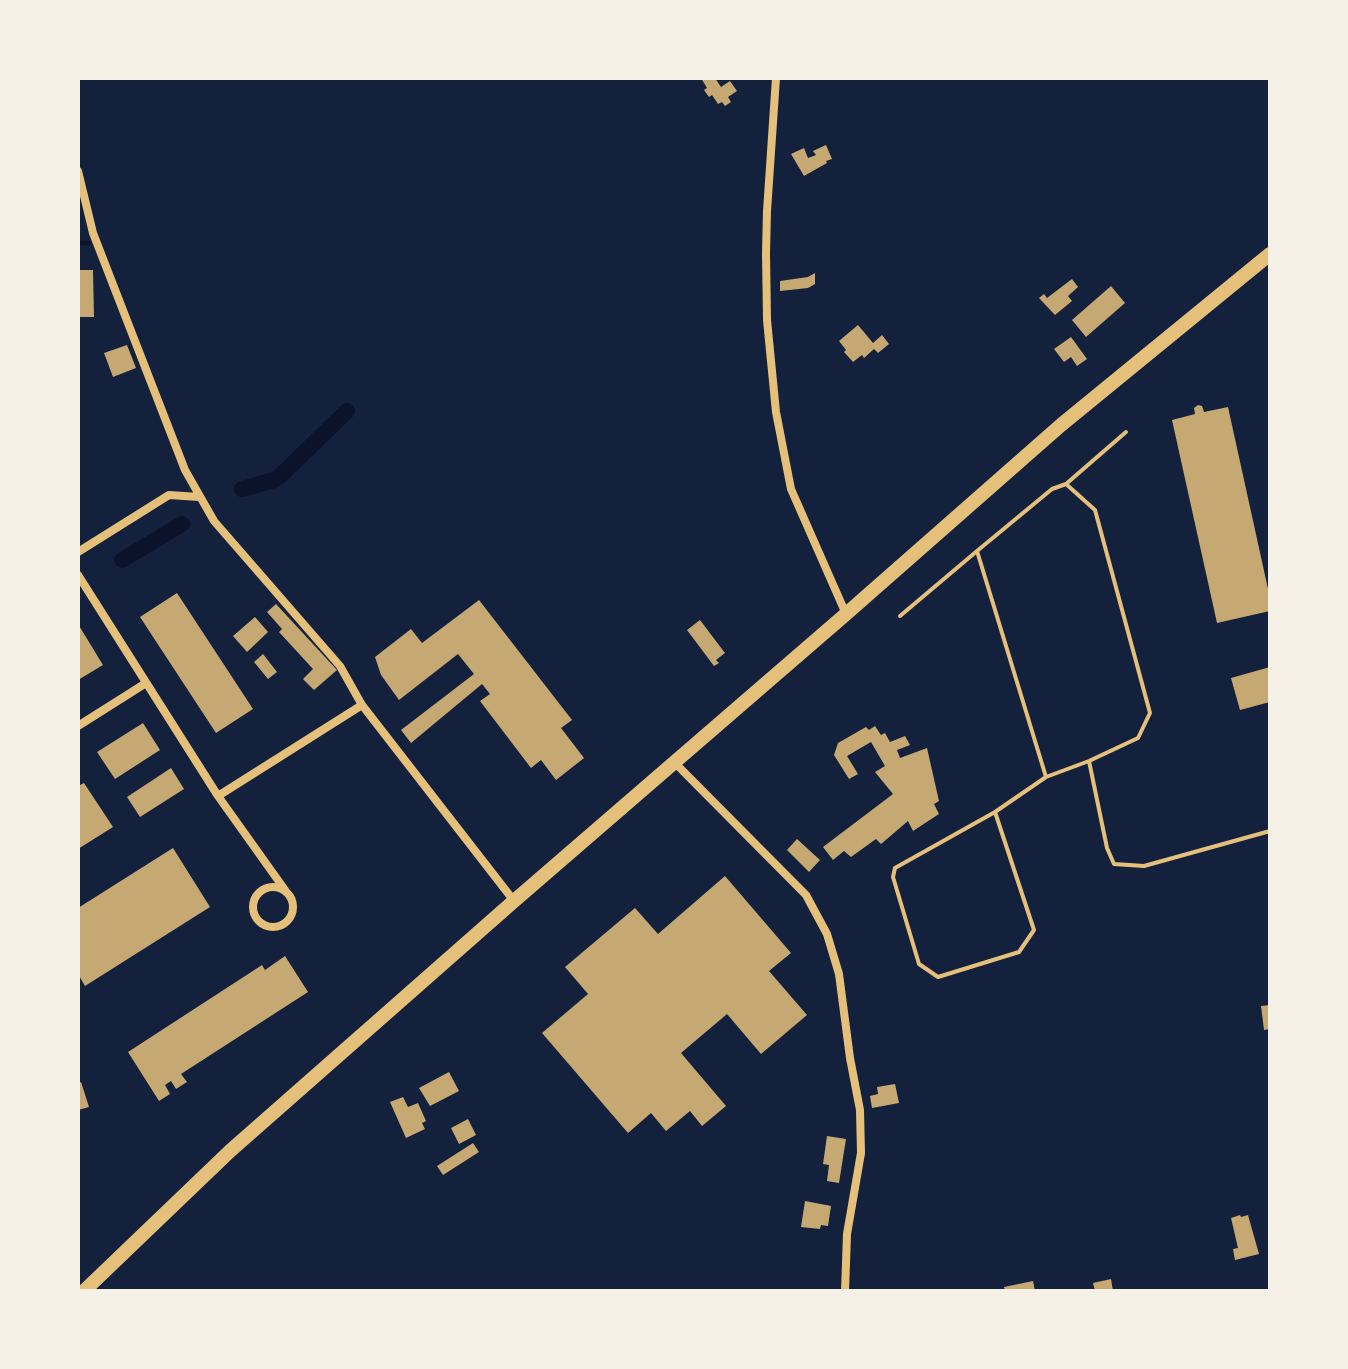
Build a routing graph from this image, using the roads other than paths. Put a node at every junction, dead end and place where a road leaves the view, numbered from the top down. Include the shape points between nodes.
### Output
1 (776, 78) edge
2 (78, 171) edge
3 (1270, 254) edge
4 (1126, 432) dead end
5 (1066, 484) junction
6 (199, 497) junction
7 (977, 551) junction
8 (78, 552) edge
9 (78, 575) edge
10 (846, 614) junction
11 (900, 616) dead end
12 (146, 683) junction
13 (362, 705) junction
14 (78, 726) edge
15 (1089, 761) junction
16 (674, 762) junction
17 (1046, 777) junction
18 (218, 796) junction
19 (995, 812) junction
20 (1270, 831) edge
21 (285, 890) junction
22 (514, 901) junction
23 (84, 1291) edge
24 (845, 1291) edge

1 - 10 street via 766,253 776,412 791,489
2 - 6 street via 93,233
3 - 10 main road via 1061,425
4 - 5 lane
5 - 7 lane via 1052,489
5 - 15 lane via 1095,510 1150,713 1138,738
6 - 8 street via 169,495
6 - 13 street via 340,666
7 - 11 lane
7 - 17 lane
9 - 12 street
10 - 16 main road
12 - 14 street
12 - 18 street
13 - 18 street
13 - 22 street
15 - 17 lane
15 - 20 lane via 1114,864 1144,866
16 - 22 main road
16 - 24 street via 806,895 827,934 839,974 860,1110 861,1153 847,1234
17 - 19 lane
18 - 21 street
19 - 19 lane via 895,868 893,877 919,964 938,977 1019,952 1034,930
21 - 21 street via 272,886 255,897 255,916 265,925 278,927 289,920 294,908
22 - 23 main road via 230,1151

